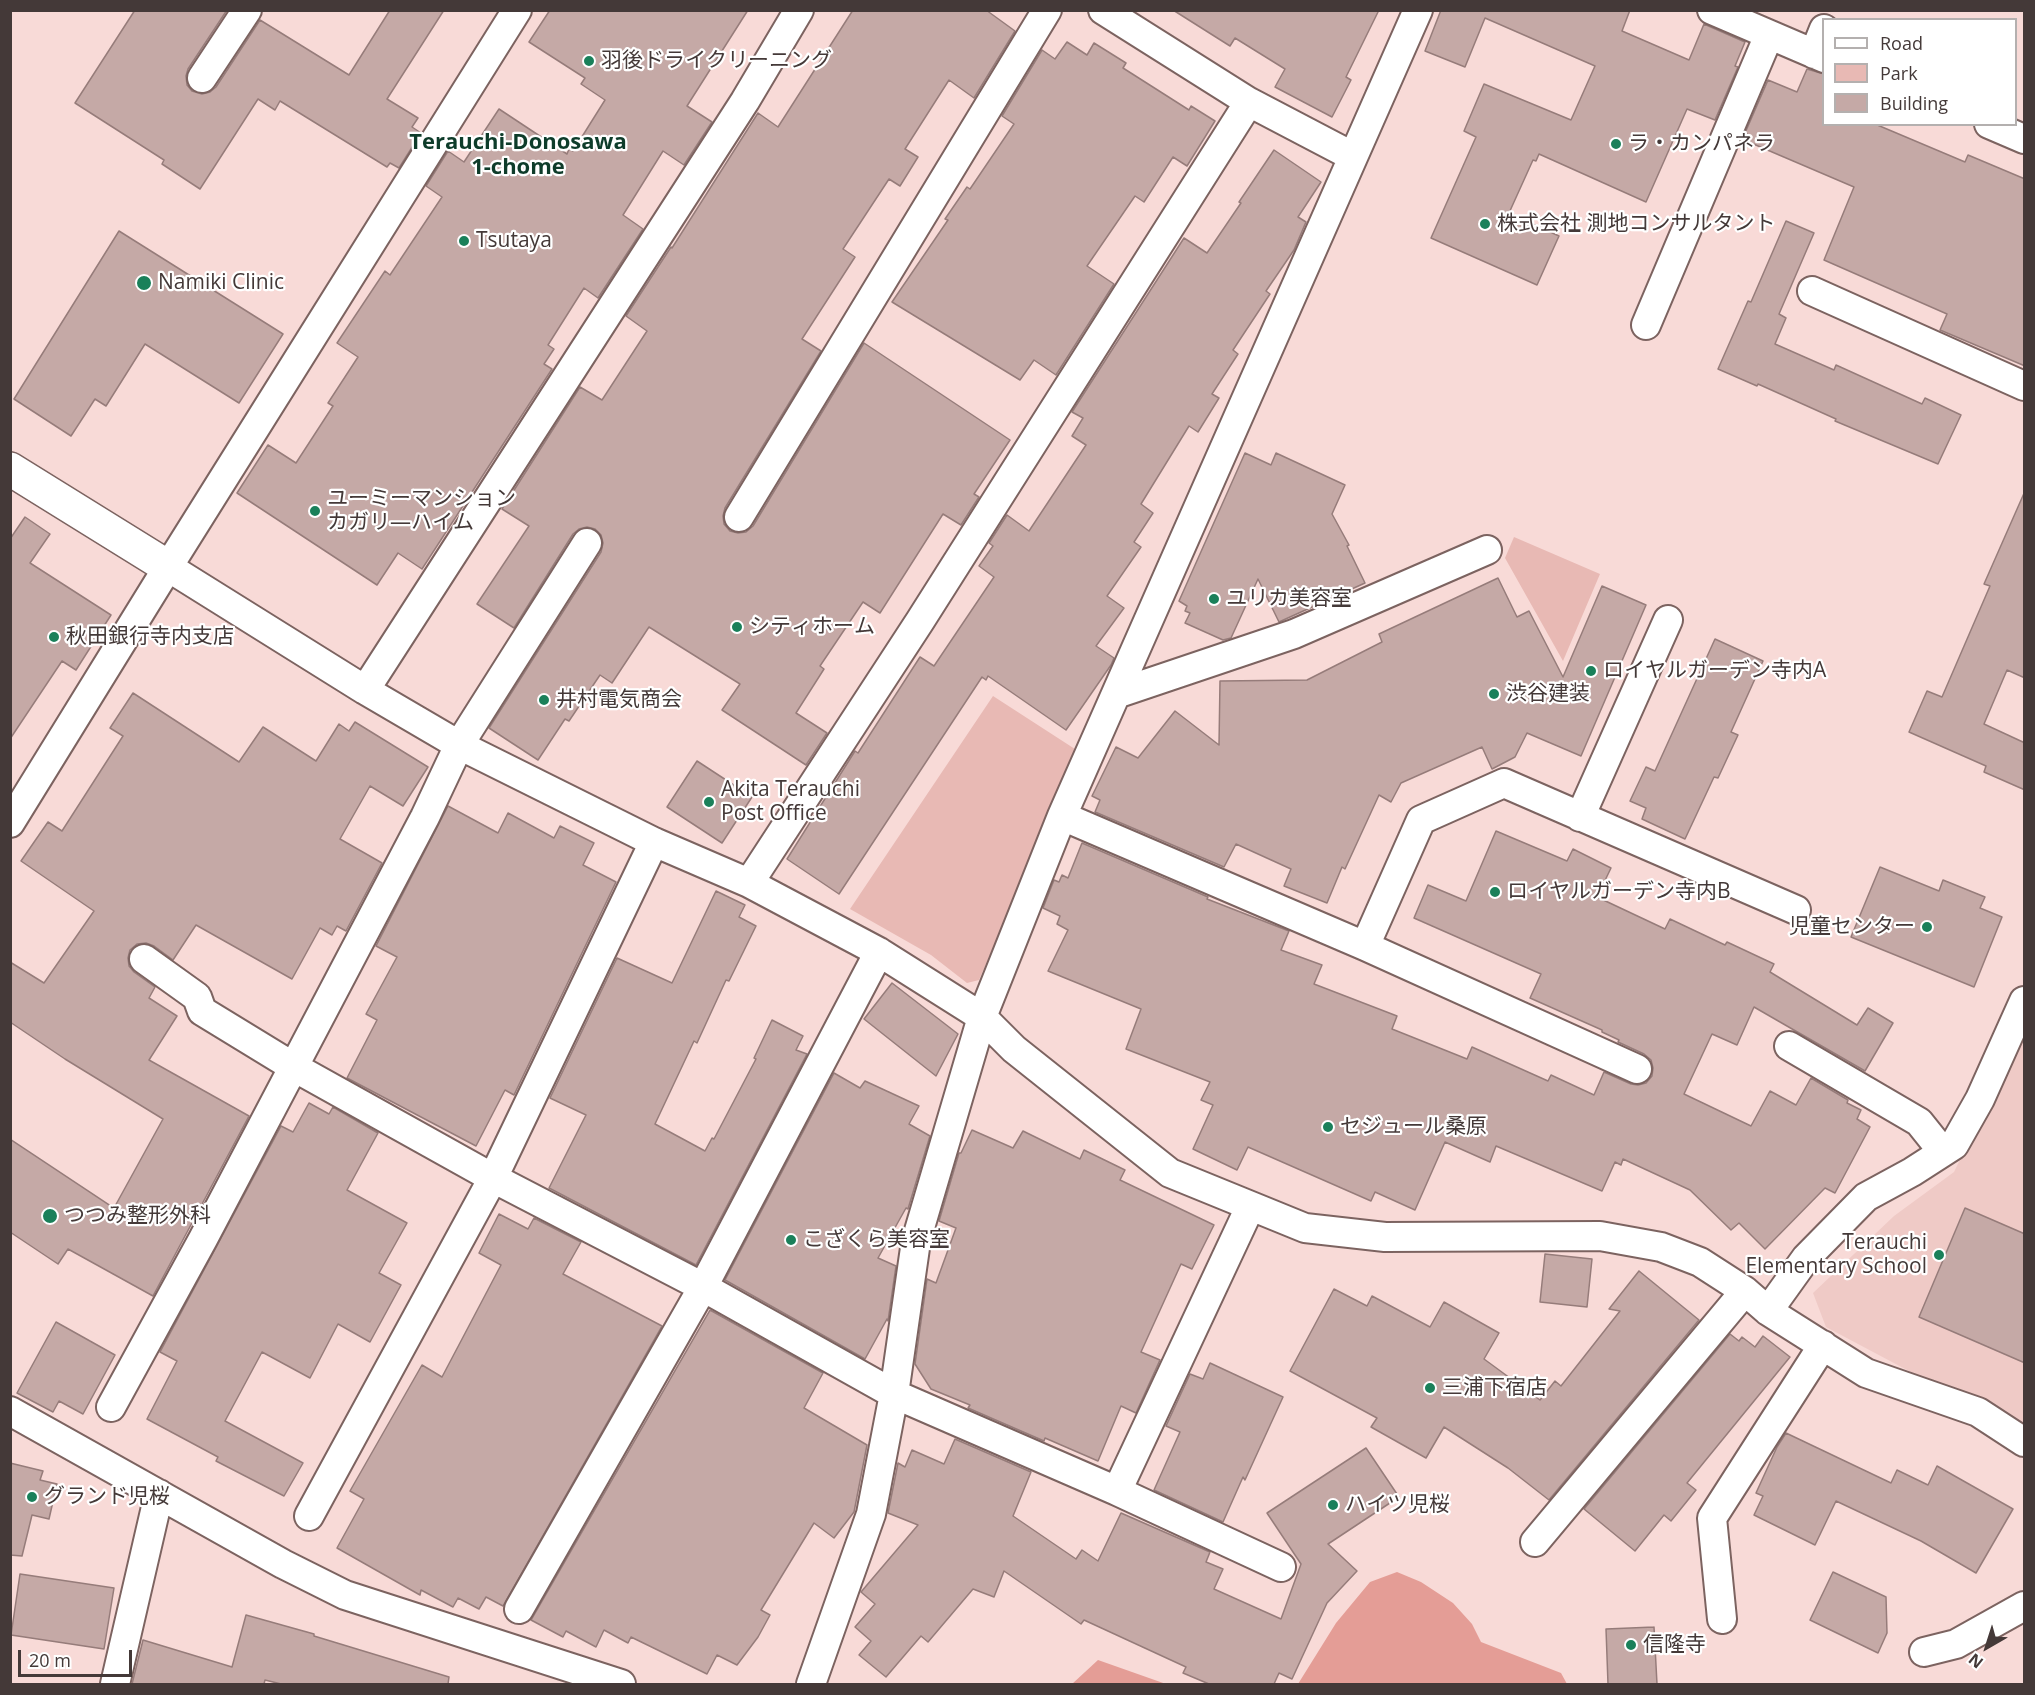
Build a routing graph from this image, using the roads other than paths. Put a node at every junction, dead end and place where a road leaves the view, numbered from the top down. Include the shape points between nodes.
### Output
1 (247, 10) edge
2 (517, 10) edge
3 (799, 10) edge
4 (1047, 10) edge
5 (1103, 10) edge
6 (1418, 10) edge
7 (1712, 10) edge
8 (1769, 34) junction
9 (1820, 47) edge
10 (202, 78) dead end
11 (1249, 102) junction
12 (1994, 126) edge
13 (2025, 139) edge
14 (1352, 156) junction
15 (1812, 291) dead end
16 (1646, 325) dead end
17 (2025, 386) edge
18 (10, 469) edge
19 (738, 517) dead end
20 (587, 543) dead end
21 (1487, 550) dead end
22 (168, 567) junction
23 (1668, 620) dead end
24 (365, 690) junction
25 (1116, 694) junction
26 (459, 745) junction
27 (1062, 816) junction
28 (1580, 817) junction
29 (10, 823) edge
30 (654, 842) junction
31 (749, 883) junction
32 (1796, 910) dead end
33 (1365, 946) junction
34 (879, 952) junction
35 (144, 959) dead end
36 (2025, 1001) edge
37 (982, 1017) junction
38 (1789, 1046) dead end
39 (292, 1066) junction
40 (1636, 1069) dead end
41 (1943, 1152) junction
42 (494, 1178) junction
43 (1250, 1207) junction
44 (703, 1287) junction
45 (1745, 1291) junction
46 (1768, 1311) junction
47 (1823, 1345) junction
48 (894, 1394) junction
49 (111, 1407) dead end
50 (10, 1411) edge
51 (2025, 1442) edge
52 (1117, 1491) junction
53 (159, 1494) junction
54 (309, 1516) dead end
55 (1535, 1542) dead end
56 (1281, 1567) dead end
57 (2025, 1606) edge
58 (519, 1609) dead end
59 (1722, 1619) dead end
60 (1924, 1652) dead end
61 (116, 1684) edge
62 (615, 1684) edge
63 (811, 1684) edge

1 - 10 street
2 - 22 street
3 - 24 street via 746,101
4 - 19 street
5 - 11 street
6 - 14 street
7 - 8 street
8 - 9 street
8 - 16 street
11 - 14 street
11 - 31 street
12 - 13 street
14 - 25 street
15 - 17 street
18 - 22 street
20 - 26 street
21 - 25 street via 1294,634
22 - 24 street
22 - 29 street
23 - 28 street
24 - 26 street
25 - 27 street
26 - 30 street
26 - 39 street via 425,817
27 - 33 street
27 - 37 street
28 - 32 street
28 - 33 street via 1504,783 1421,820
30 - 31 street
30 - 42 street
31 - 34 street
33 - 40 street
34 - 37 street
34 - 44 street
35 - 39 street via 197,997 202,1011
36 - 41 street via 1980,1099 1954,1145
37 - 43 street via 1014,1049 1170,1173
37 - 48 street via 916,1241
38 - 41 street via 1919,1122
39 - 42 street
39 - 49 street
41 - 46 street via 1866,1197 1806,1258
42 - 44 street
42 - 54 street
43 - 45 street via 1305,1228 1385,1237 1600,1236 1661,1247 1700,1262
43 - 52 street
44 - 48 street
44 - 58 street
45 - 46 street
45 - 55 street
46 - 47 street
47 - 51 street via 1866,1372 1978,1412
47 - 59 street via 1712,1518
48 - 52 street
48 - 63 street via 872,1514
50 - 53 street
52 - 56 street
53 - 61 street
53 - 62 street via 345,1595
57 - 60 street via 1956,1644

